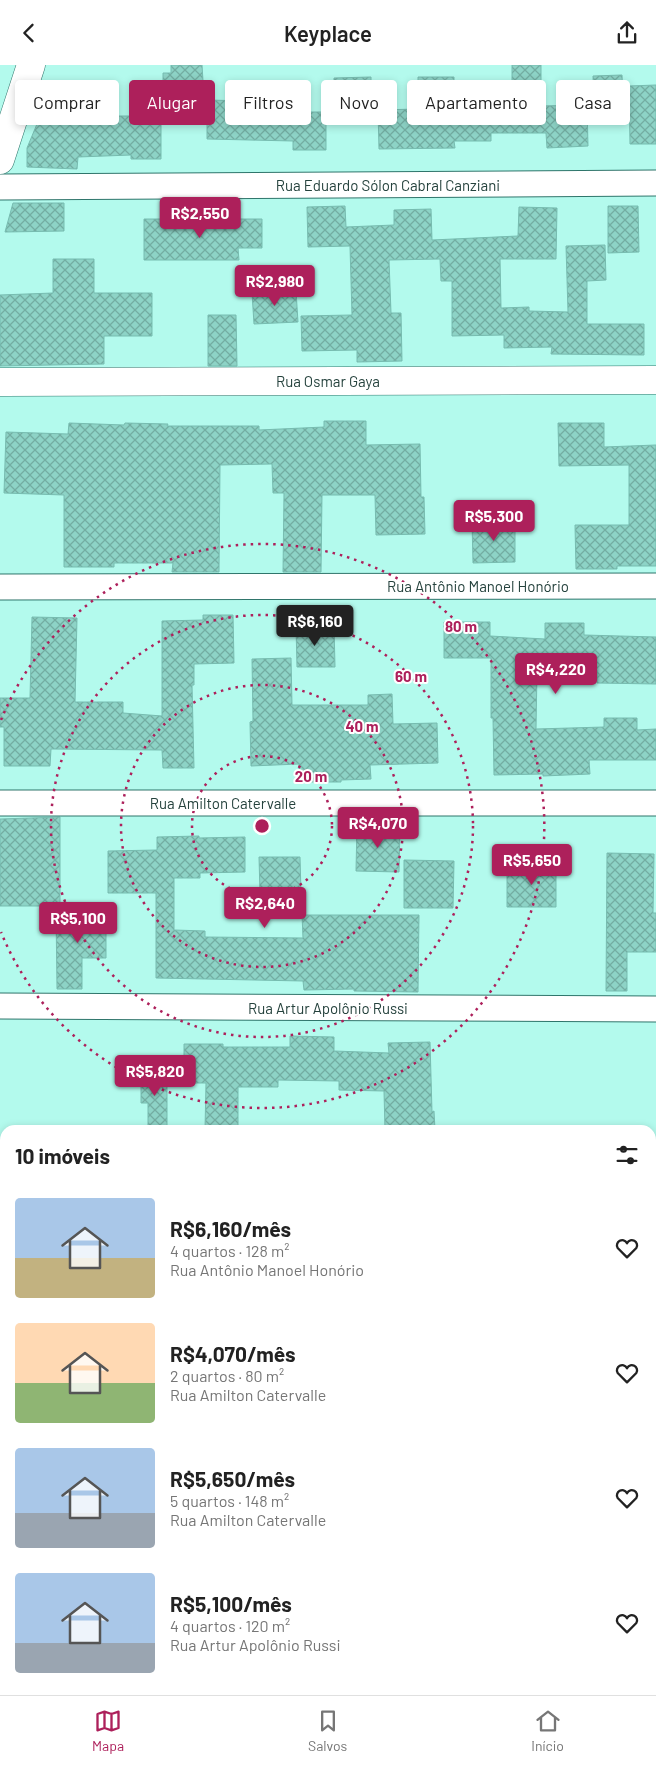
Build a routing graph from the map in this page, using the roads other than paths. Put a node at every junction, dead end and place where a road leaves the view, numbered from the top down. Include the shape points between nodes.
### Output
1 (31, 65) edge
2 (0, 160) edge
3 (656, 183) edge
4 (0, 187) edge
5 (656, 380) edge
6 (0, 382) edge
7 (656, 586) edge
8 (0, 587) edge
9 (0, 803) edge
10 (656, 803) edge
11 (0, 1006) edge
12 (656, 1009) edge

1 - 2 main road
3 - 4 street, Rua Eduardo Sólon Cabral Canziani
5 - 6 main road, Rua Osmar Gaya
7 - 8 street, Rua Antônio Manoel Honório
9 - 10 street, Rua Amilton Catervalle
11 - 12 street, Rua Artur Apolônio Russi

